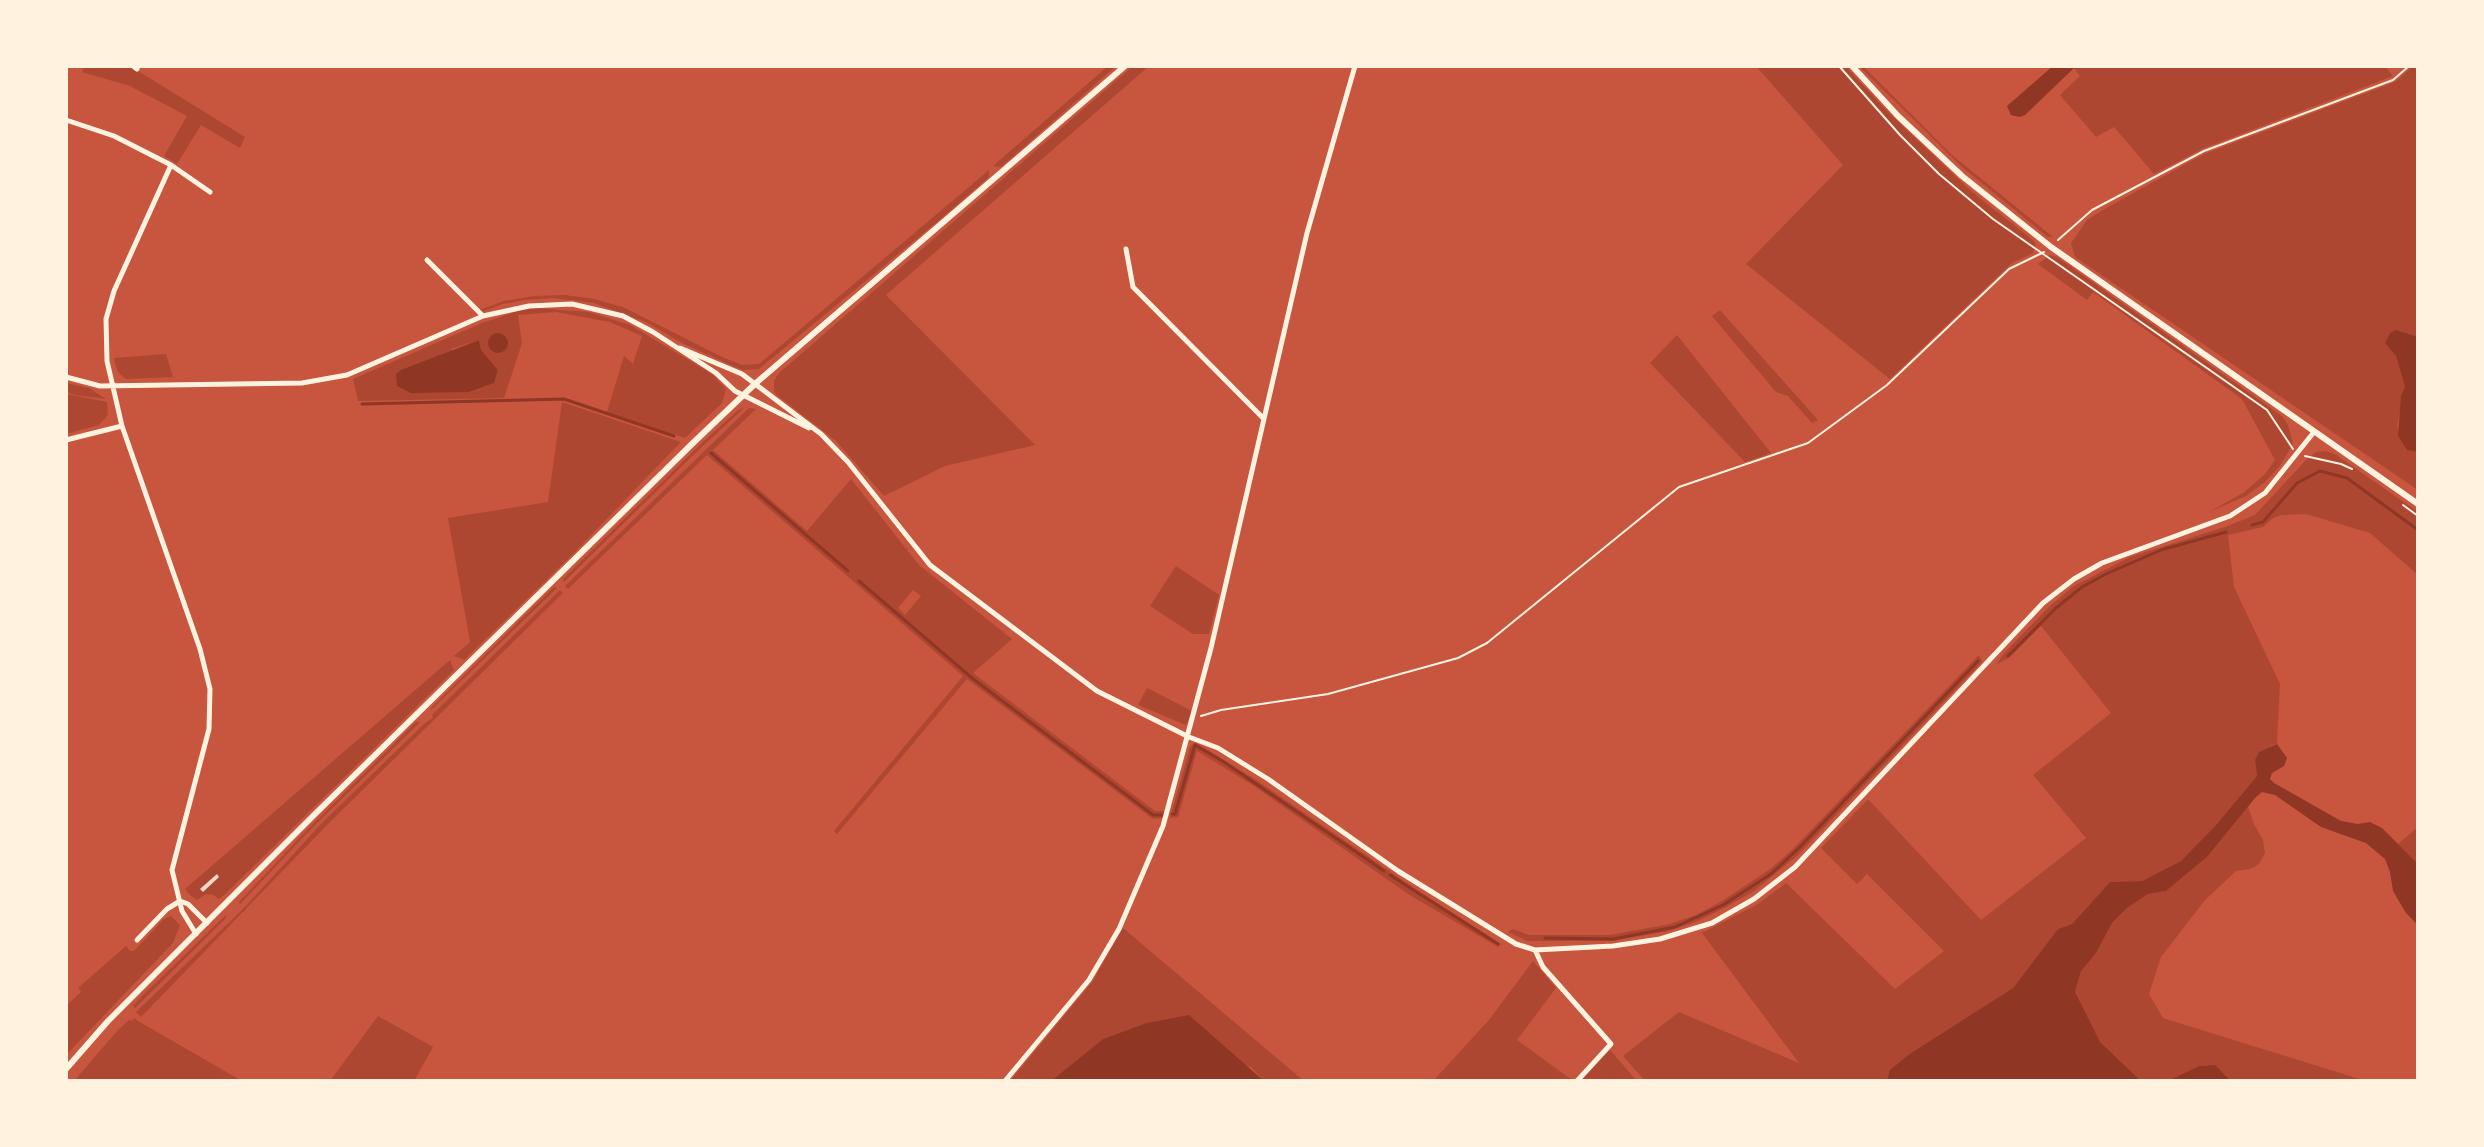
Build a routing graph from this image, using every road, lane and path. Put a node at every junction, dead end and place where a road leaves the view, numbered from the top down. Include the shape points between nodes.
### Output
1 (1125, 66) edge
2 (1355, 66) edge
3 (1839, 66) edge
4 (1852, 66) edge
5 (2409, 66) edge
6 (66, 120) edge
7 (171, 165) junction
8 (210, 192) dead end
9 (2051, 247) junction
10 (1126, 249) dead end
11 (2043, 253) junction
12 (427, 260) dead end
13 (483, 316) junction
14 (680, 348) junction
15 (66, 377) edge
16 (756, 383) junction
17 (113, 386) junction
18 (743, 395) junction
19 (1265, 420) junction
20 (122, 426) junction
21 (2314, 432) junction
22 (821, 434) junction
23 (66, 440) edge
24 (2298, 453) junction
25 (2356, 471) dead end
26 (2394, 498) dead end
27 (2418, 504) edge
28 (2418, 516) edge
29 (1194, 719) junction
30 (1189, 737) junction
31 (180, 901) junction
32 (207, 923) junction
33 (196, 934) junction
34 (137, 940) dead end
35 (1535, 950) junction
36 (66, 1069) edge
37 (1005, 1081) edge
38 (1577, 1081) edge

1 - 16 street
2 - 19 street via 1307,233
3 - 11 path via 1939,174
4 - 9 street via 1962,176
5 - 9 path via 2393,80 2204,151 2092,210
6 - 7 street via 114,136
7 - 8 street
7 - 17 street via 106,319
9 - 21 street
10 - 19 street via 1133,287
11 - 24 path via 2267,410
11 - 29 path via 2009,269 1887,385 1808,443 1679,487 1487,643 1458,658 1328,694
12 - 13 street
13 - 14 street via 572,304 623,316
13 - 17 street via 347,375 302,383
14 - 16 street
14 - 18 street
15 - 17 street
16 - 18 street
16 - 22 street
17 - 20 street
18 - 22 street
18 - 32 street
19 - 29 street
20 - 23 street
20 - 31 street via 210,689 209,729 173,862
21 - 24 street
21 - 27 street
22 - 30 street via 930,565 1097,691
24 - 25 path
24 - 35 street via 2265,493 2230,516 2102,563 2043,603 1795,867 1754,899 1712,923 1660,939
26 - 28 path
29 - 30 street
30 - 35 street via 1218,748 1398,871 1516,944
30 - 37 street via 1163,826 1119,929 1089,980
31 - 32 street
31 - 33 street
31 - 34 street
32 - 33 street
33 - 36 street
35 - 38 street via 1543,967 1611,1044

